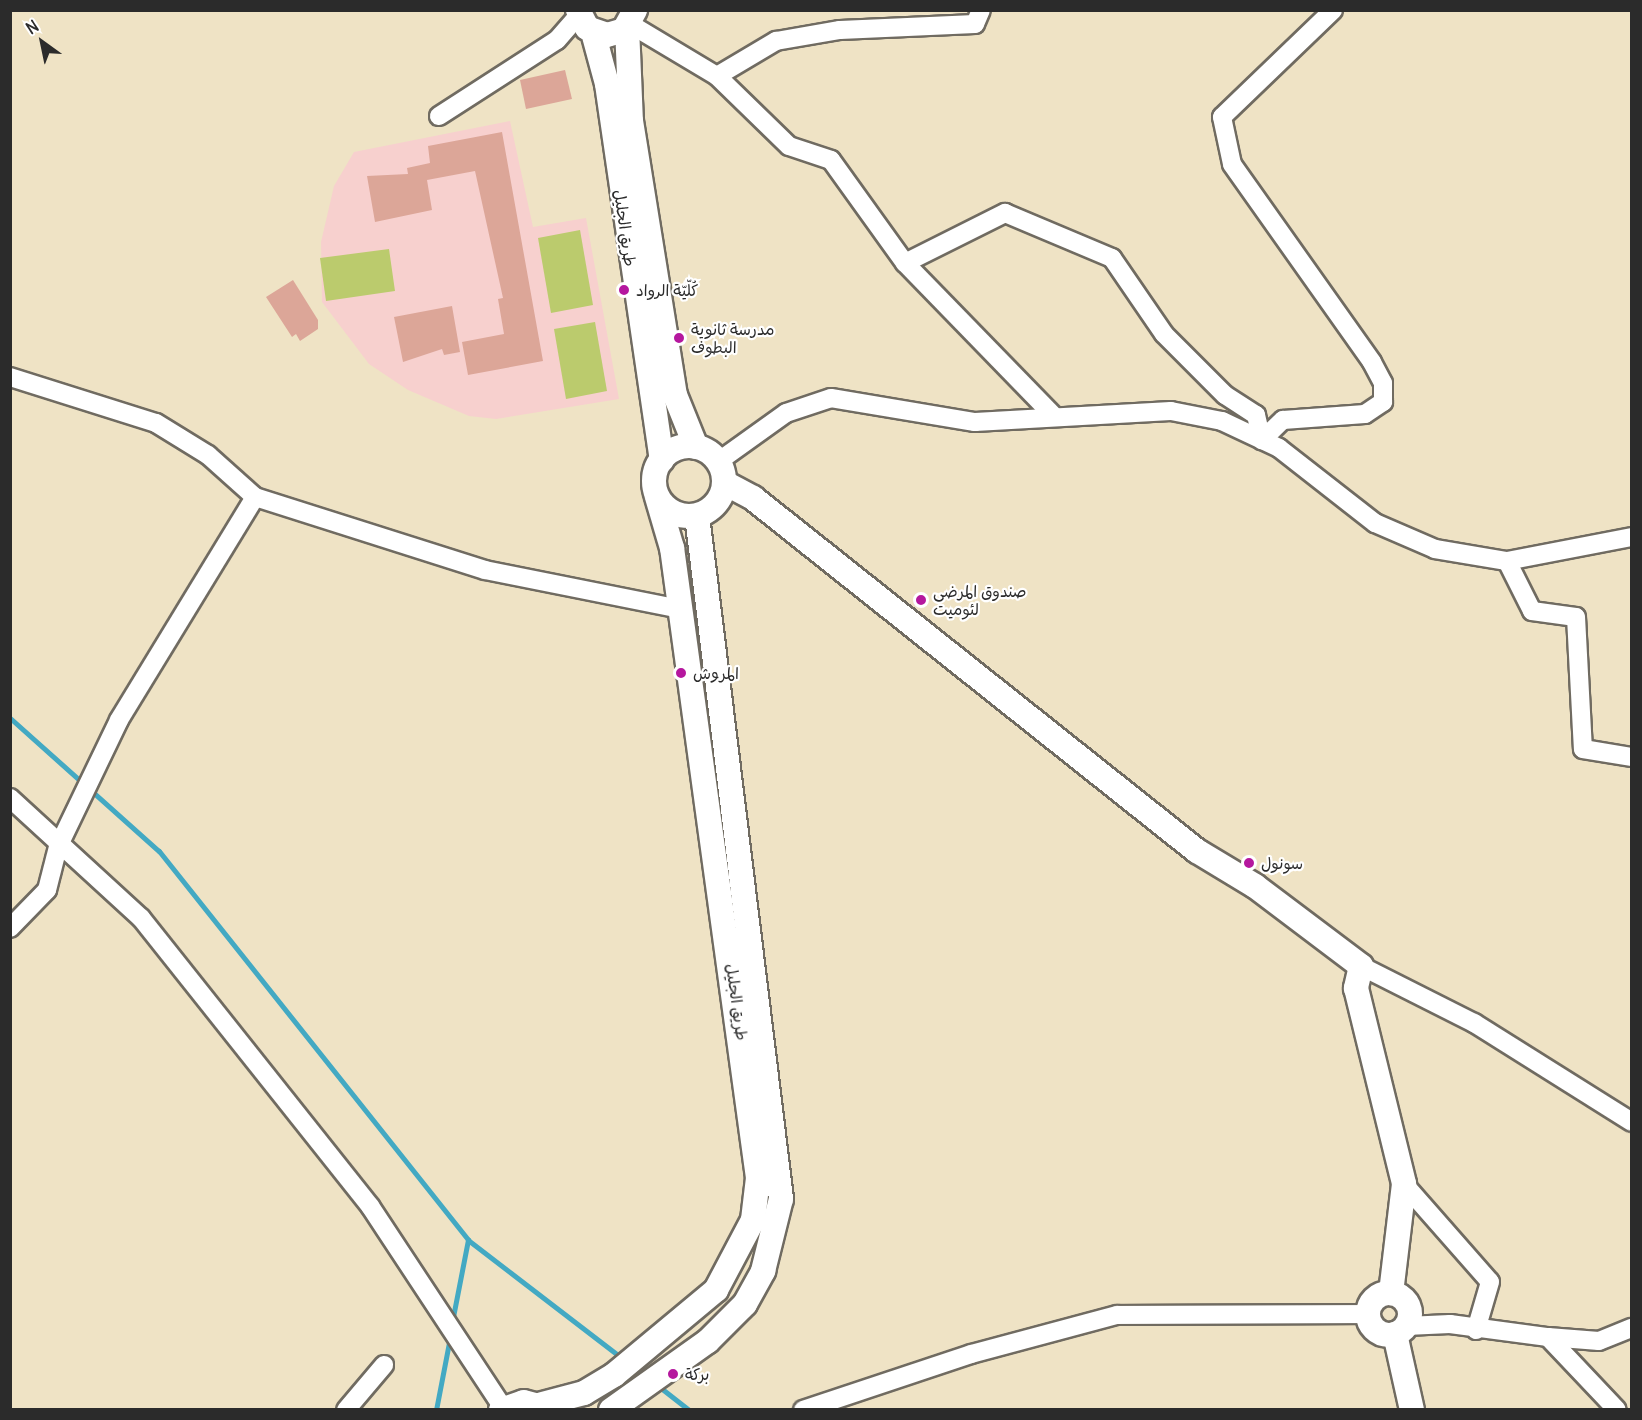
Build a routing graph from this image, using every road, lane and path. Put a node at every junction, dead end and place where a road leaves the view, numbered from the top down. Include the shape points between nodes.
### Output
1 (981, 10) edge
2 (1333, 10) edge
3 (631, 20) edge
4 (585, 22) edge
5 (717, 76) junction
6 (439, 116) dead end
7 (905, 263) junction
8 (10, 377) edge
9 (1054, 416) junction
10 (1262, 440) junction
11 (696, 447) junction
12 (662, 460) junction
13 (722, 472) junction
14 (255, 497) junction
15 (657, 497) junction
16 (697, 516) junction
17 (1632, 537) edge
18 (1507, 561) junction
19 (680, 609) junction
20 (1632, 757) edge
21 (10, 798) edge
22 (58, 847) junction
23 (10, 927) edge
24 (1361, 966) junction
25 (1632, 1122) edge
26 (1404, 1184) junction
27 (1391, 1293) junction
28 (1368, 1314) junction
29 (1632, 1328) edge
30 (1400, 1330) junction
31 (1476, 1330) junction
32 (1548, 1337) junction
33 (384, 1365) dead end
34 (548, 1407) edge
35 (502, 1409) edge
36 (346, 1410) edge
37 (611, 1410) edge
38 (803, 1410) edge
39 (1412, 1410) edge
40 (1617, 1410) edge

1 - 5 street via 975,24 840,30 776,41
2 - 10 street via 1222,117 1232,164 1372,362 1383,383 1383,402 1365,414 1283,420
3 - 4 main road via 607,35
3 - 5 street
3 - 11 main road, طريق الجليل via 631,121 675,395
4 - 6 street
4 - 12 main road, طريق الجليل via 606,84
5 - 7 street via 789,146 831,160
7 - 9 street
7 - 10 street via 1005,213 1112,258 1164,334 1225,395 1256,414
8 - 14 street via 156,423 207,455
9 - 10 street via 1172,411 1222,421
9 - 13 street via 975,422 831,398 786,413
10 - 18 street via 1375,523 1435,549
11 - 12 main road via 677,448
11 - 13 main road
12 - 15 main road via 654,474
13 - 16 main road via 717,505
13 - 24 main road via 1197,851 1255,886
14 - 19 street via 485,570
14 - 22 street via 119,720
15 - 16 main road via 674,514
15 - 19 main road, طريق الجليل
16 - 37 main road, طريق الجليل via 781,1199 763,1271 745,1304 708,1341
17 - 18 street
18 - 20 street via 1532,611 1576,617 1584,749
19 - 34 main road, طريق الجليل via 757,1144 753,1220 716,1290 684,1321 614,1375 584,1393
21 - 22 street
22 - 23 street via 47,890
22 - 35 street via 141,918 355,1187
24 - 25 street via 1474,1023
24 - 26 main road via 1356,988
26 - 27 main road
26 - 31 street via 1490,1282
27 - 28 main road via 1375,1298
27 - 30 main road via 1409,1308
28 - 30 main road via 1376,1331
28 - 38 street via 1118,1315 970,1354
29 - 32 street via 1599,1341
30 - 31 street via 1450,1324
30 - 39 main road
31 - 32 street
32 - 40 street
33 - 36 street
34 - 35 main road, طريق الجليل

